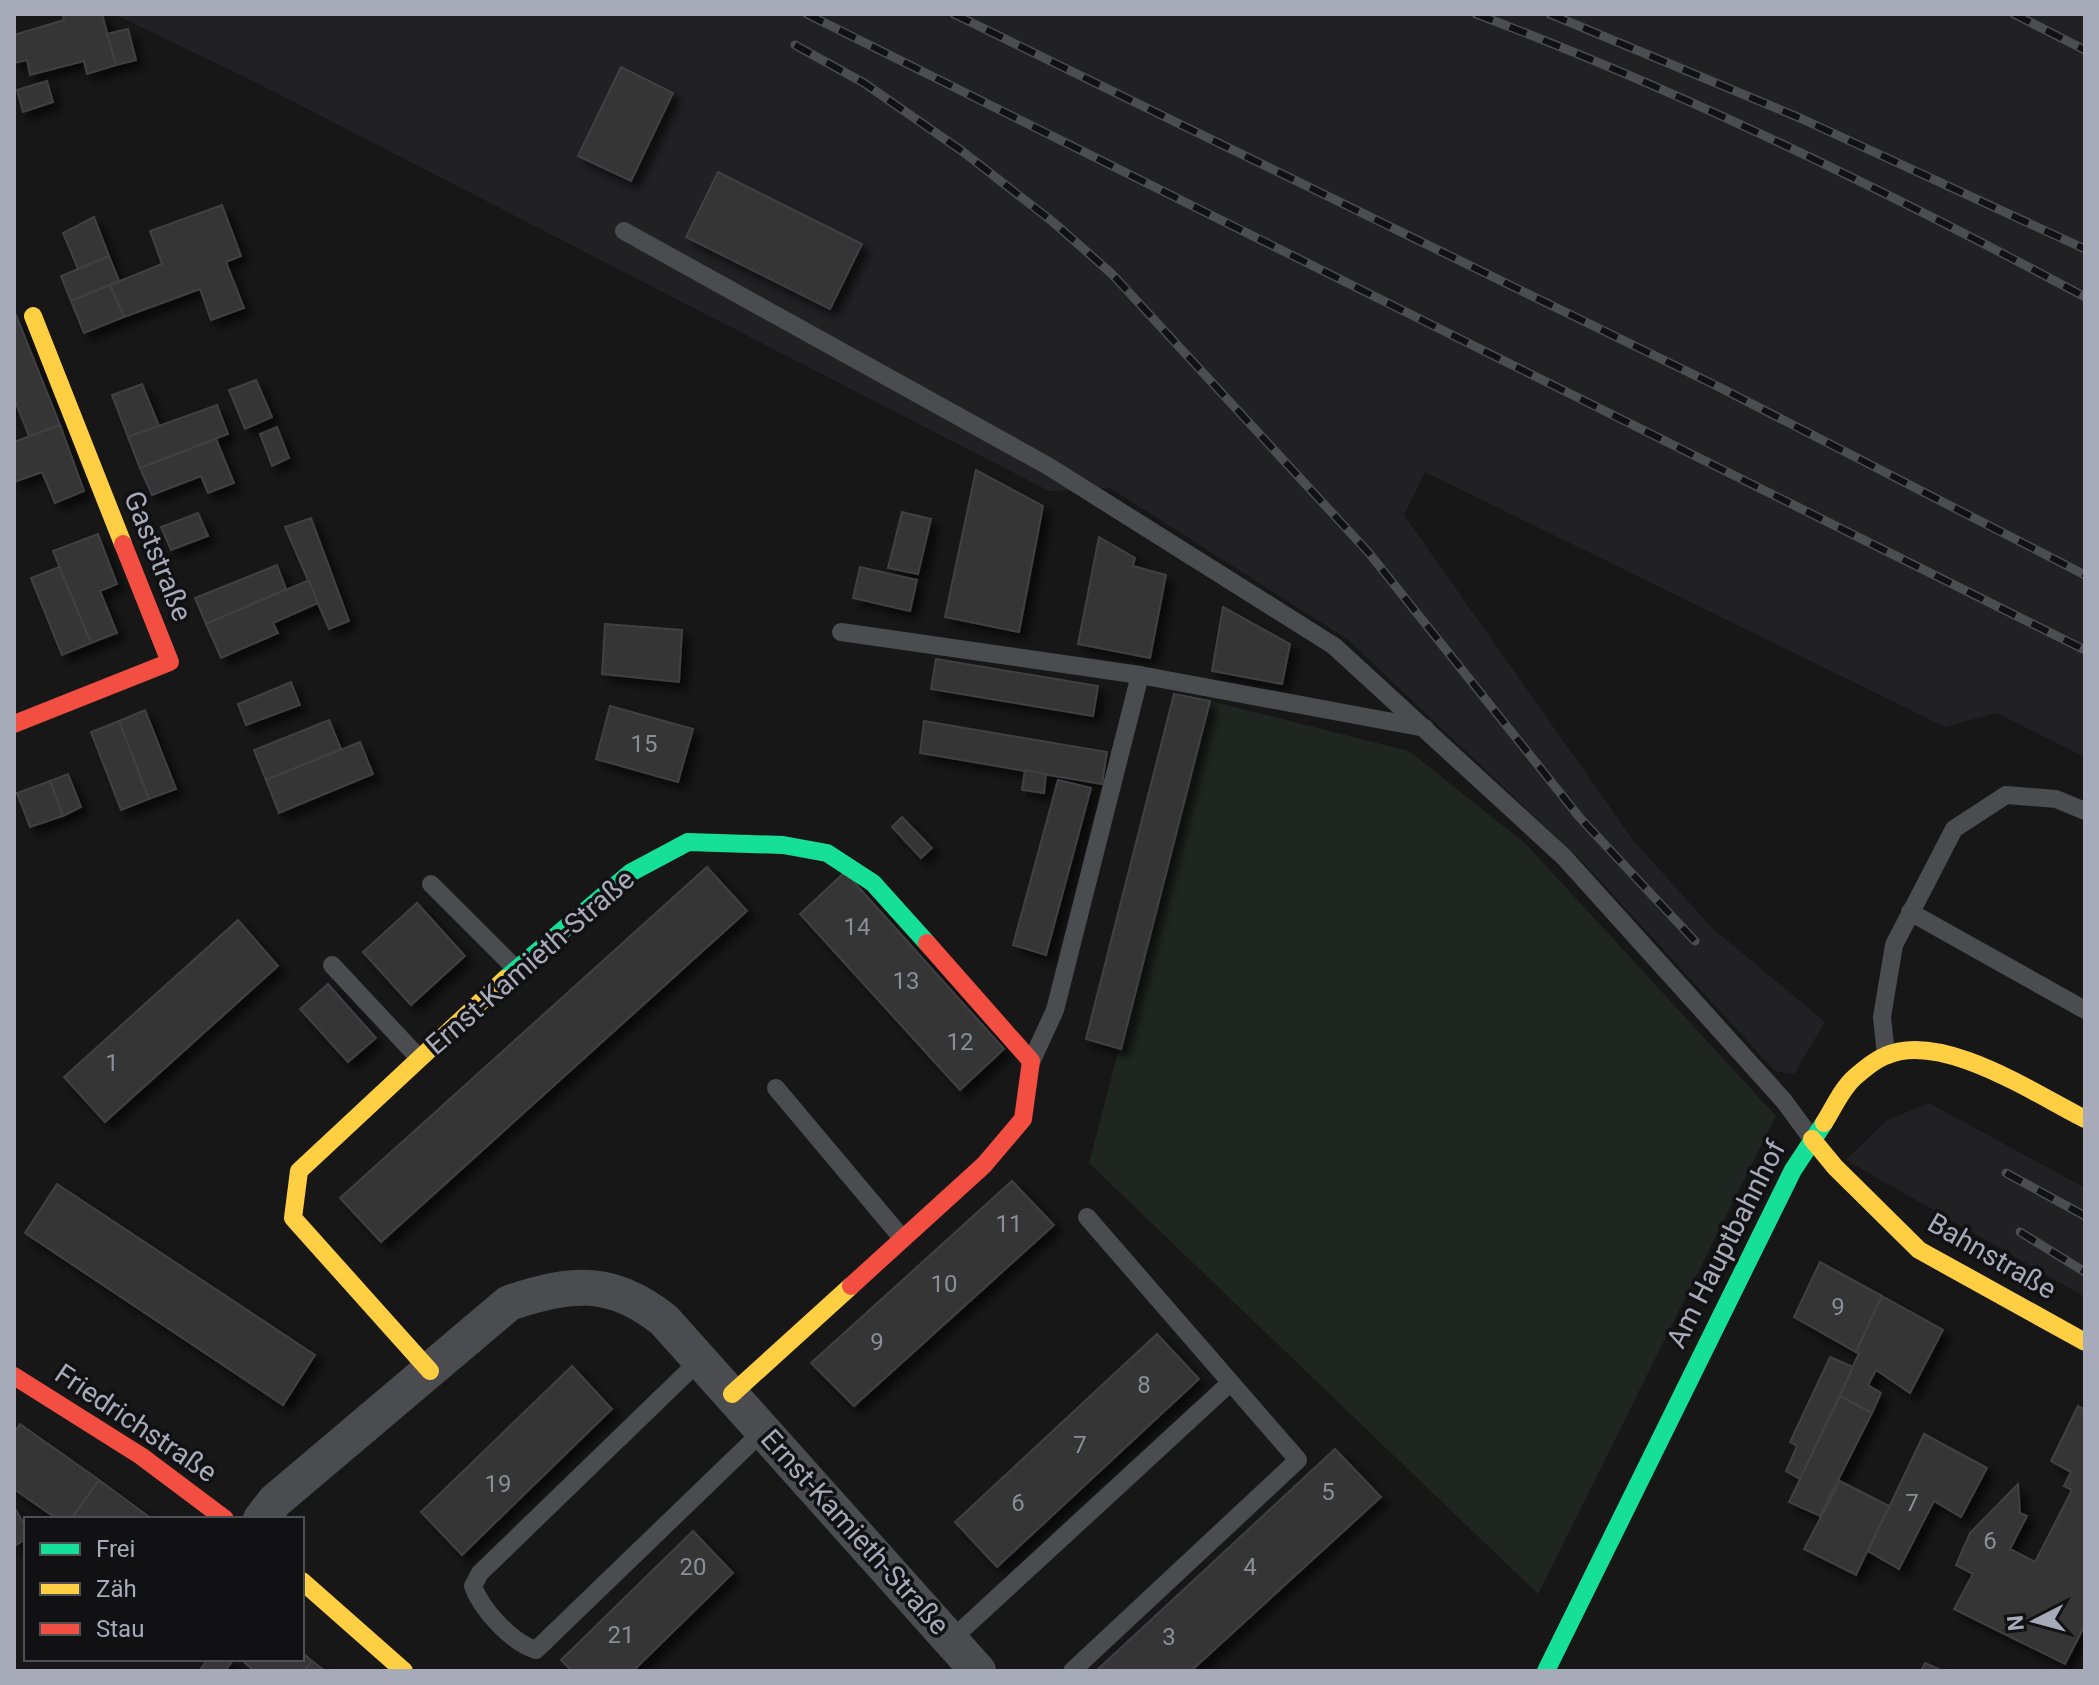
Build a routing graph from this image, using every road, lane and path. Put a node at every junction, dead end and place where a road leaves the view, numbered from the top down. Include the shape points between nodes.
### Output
1 (624, 231) dead end
2 (33, 316) dead end
3 (841, 632) dead end
4 (1140, 675) junction
5 (14, 724) edge
6 (1425, 728) junction
7 (2085, 811) edge
8 (431, 884) dead end
9 (1910, 912) junction
10 (332, 965) dead end
11 (516, 969) junction
12 (2085, 1010) edge
13 (1886, 1055) junction
14 (419, 1058) junction
15 (1031, 1061) junction
16 (776, 1088) dead end
17 (2085, 1119) edge
18 (1812, 1139) junction
19 (1087, 1217) dead end
20 (902, 1238) junction
21 (2085, 1342) edge
22 (700, 1360) junction
23 (430, 1371) junction
24 (14, 1376) edge
25 (1230, 1383) junction
26 (732, 1394) junction
27 (764, 1430) junction
28 (222, 1517) edge
29 (263, 1517) edge
30 (304, 1583) edge
31 (962, 1660) edge
32 (404, 1671) edge
33 (1072, 1671) edge
34 (1546, 1671) edge

1 - 6 lane via 1048,466 1334,646
2 - 5 street, Gaststraße via 170,662
3 - 4 lane
4 - 6 lane
4 - 15 lane via 1055,1010
6 - 18 lane via 1564,857 1784,1101
7 - 9 lane via 2056,799 2006,795 1954,829
8 - 11 lane
9 - 12 lane
9 - 13 lane via 1888,973 1882,1017
10 - 14 lane
11 - 14 street, Ernst-Kamieth-Straße
11 - 15 street, Ernst-Kamieth-Straße via 630,873 688,842 783,845 827,853 873,883
13 - 17 street, Am Hauptbahnhof via 1941,1051
13 - 18 street, Am Hauptbahnhof via 1844,1087
14 - 23 street, Ernst-Kamieth-Straße via 299,1171 293,1218
15 - 20 street via 1023,1119 984,1165
16 - 20 lane
18 - 21 street, Bahnstraße via 1919,1250
18 - 34 street, Am Hauptbahnhof
19 - 25 lane
20 - 26 street
22 - 23 street, Ernst-Kamieth-Straße via 639,1300 600,1288 556,1288 509,1303
22 - 26 street, Ernst-Kamieth-Straße
22 - 27 lane via 480,1573 473,1586 478,1598 523,1646 536,1650
23 - 29 street, Ernst-Kamieth-Straße
24 - 28 street, Friedrichstraße via 141,1456
25 - 31 lane
25 - 33 lane via 1298,1460
26 - 27 street, Ernst-Kamieth-Straße
27 - 31 street, Ernst-Kamieth-Straße
30 - 32 street

